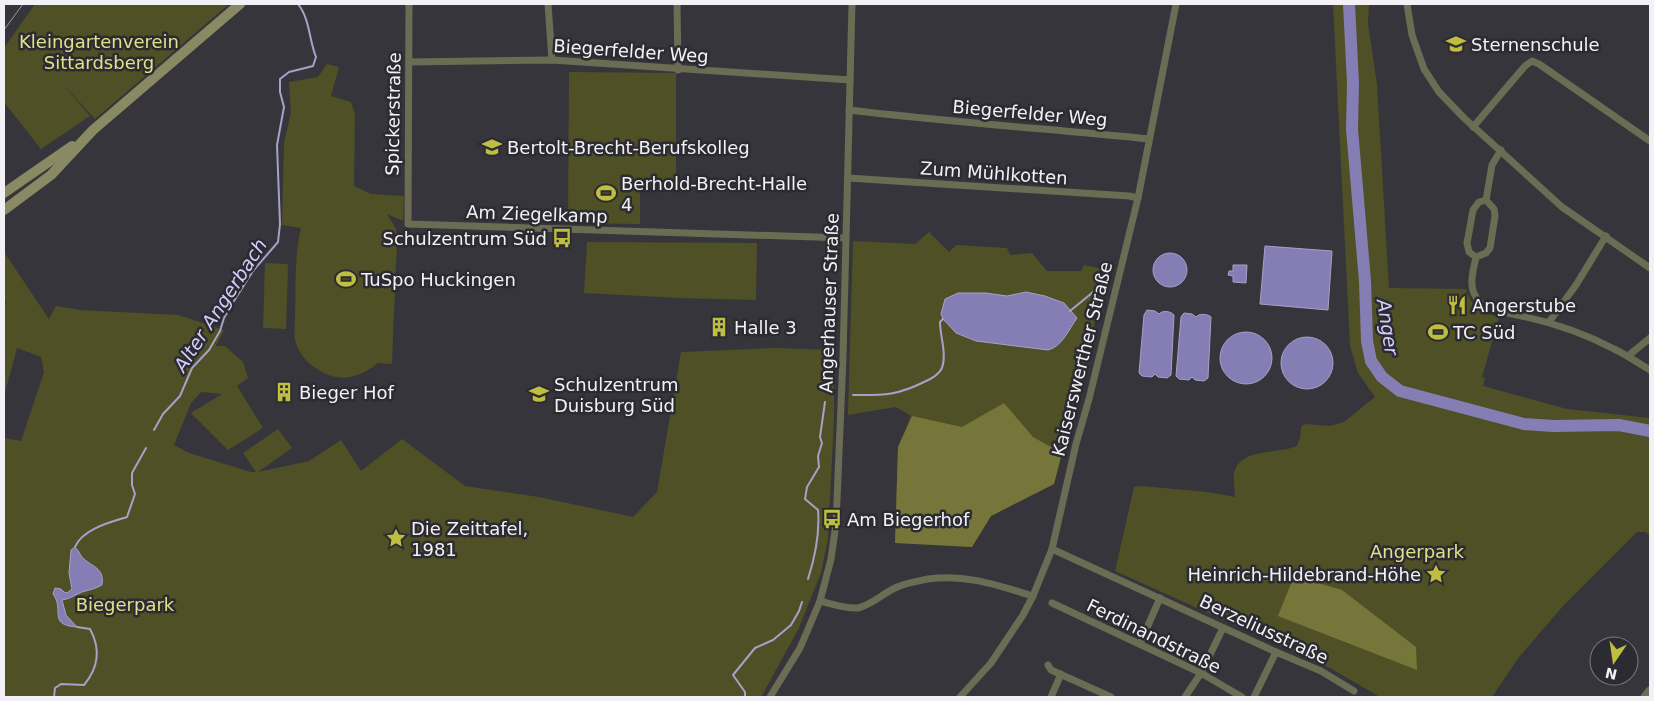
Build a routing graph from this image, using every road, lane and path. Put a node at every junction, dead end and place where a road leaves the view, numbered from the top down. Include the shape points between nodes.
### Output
1 (240, 4) edge
2 (409, 4) edge
3 (548, 4) edge
4 (677, 4) edge
5 (852, 4) edge
6 (1176, 4) edge
7 (1407, 4) edge
8 (552, 60) junction
9 (409, 62) junction
10 (678, 70) junction
11 (850, 80) junction
12 (849, 110) junction
13 (1473, 127) junction
14 (93, 130) junction
15 (1149, 139) junction
16 (1650, 141) edge
17 (1501, 150) junction
18 (848, 178) junction
19 (4, 193) edge
20 (1138, 198) junction
21 (1486, 200) junction
22 (4, 210) edge
23 (408, 224) joint
24 (1606, 236) junction
25 (845, 238) junction
26 (1476, 257) junction
27 (1650, 268) edge
28 (1549, 322) junction
29 (1650, 338) edge
30 (1628, 356) junction
31 (1650, 370) edge
32 (1052, 549) junction
33 (1033, 596) junction
34 (1160, 598) junction
35 (820, 601) junction
36 (1052, 603) dead end
37 (1223, 628) junction
38 (1140, 644) junction
39 (1276, 652) junction
40 (1048, 665) dead end
41 (1201, 673) junction
42 (1061, 674) junction
43 (1354, 690) dead end
44 (1650, 691) edge
45 (770, 697) edge
46 (960, 697) edge
47 (1051, 697) edge
48 (1111, 697) edge
49 (1185, 697) edge
50 (1242, 697) edge
51 (1254, 697) edge
52 (1645, 697) edge

1 - 14 main road
2 - 9 street, Spickerstraße
3 - 8 street
4 - 10 street
5 - 11 street, Angerhauser Straße
6 - 15 street, Kaiserswerther Straße
7 - 13 street via 1412,36 1424,69 1439,92
8 - 9 street, Biegerfelder Weg
8 - 10 street, Biegerfelder Weg
9 - 23 street, Spickerstraße
10 - 11 street, Biegerfelder Weg
11 - 12 street, Angerhauser Straße
12 - 15 street, Biegerfelder Weg
12 - 18 street, Angerhauser Straße
13 - 16 street via 1532,61
13 - 17 street
14 - 19 main road
14 - 22 main road via 51,174
15 - 20 street, Kaiserswerther Straße
17 - 21 street via 1492,165
17 - 24 street via 1562,207
18 - 20 street, Zum Mühlkotten
18 - 25 street, Angerhauser Straße
20 - 32 street, Kaiserswerther Straße
21 - 26 street via 1479,202 1473,210 1467,243 1469,252
21 - 26 street via 1494,209 1495,216 1490,248
23 - 25 street, Am Ziegelkamp
24 - 27 street
24 - 28 street
25 - 35 street, Angerhauser Straße via 838,498 831,559
26 - 28 street via 1472,286 1480,302 1489,308
28 - 30 street
29 - 30 street
30 - 31 street
32 - 33 street, Kaiserswerther Straße
32 - 34 street, Berzeliusstraße
33 - 35 street via 985,581 946,578 894,588 858,608
33 - 46 street, Kaiserswerther Straße via 1010,636
34 - 37 street, Berzeliusstraße
34 - 38 street
35 - 45 street, Angerhauser Straße via 800,648
36 - 38 street, Ferdinandstraße
37 - 39 street, Berzeliusstraße
37 - 41 street
38 - 41 street, Ferdinandstraße
39 - 43 street, Berzeliusstraße via 1321,671
39 - 51 street
40 - 42 street
41 - 49 street
41 - 50 street, Ferdinandstraße
42 - 47 street
42 - 48 street
44 - 52 street

